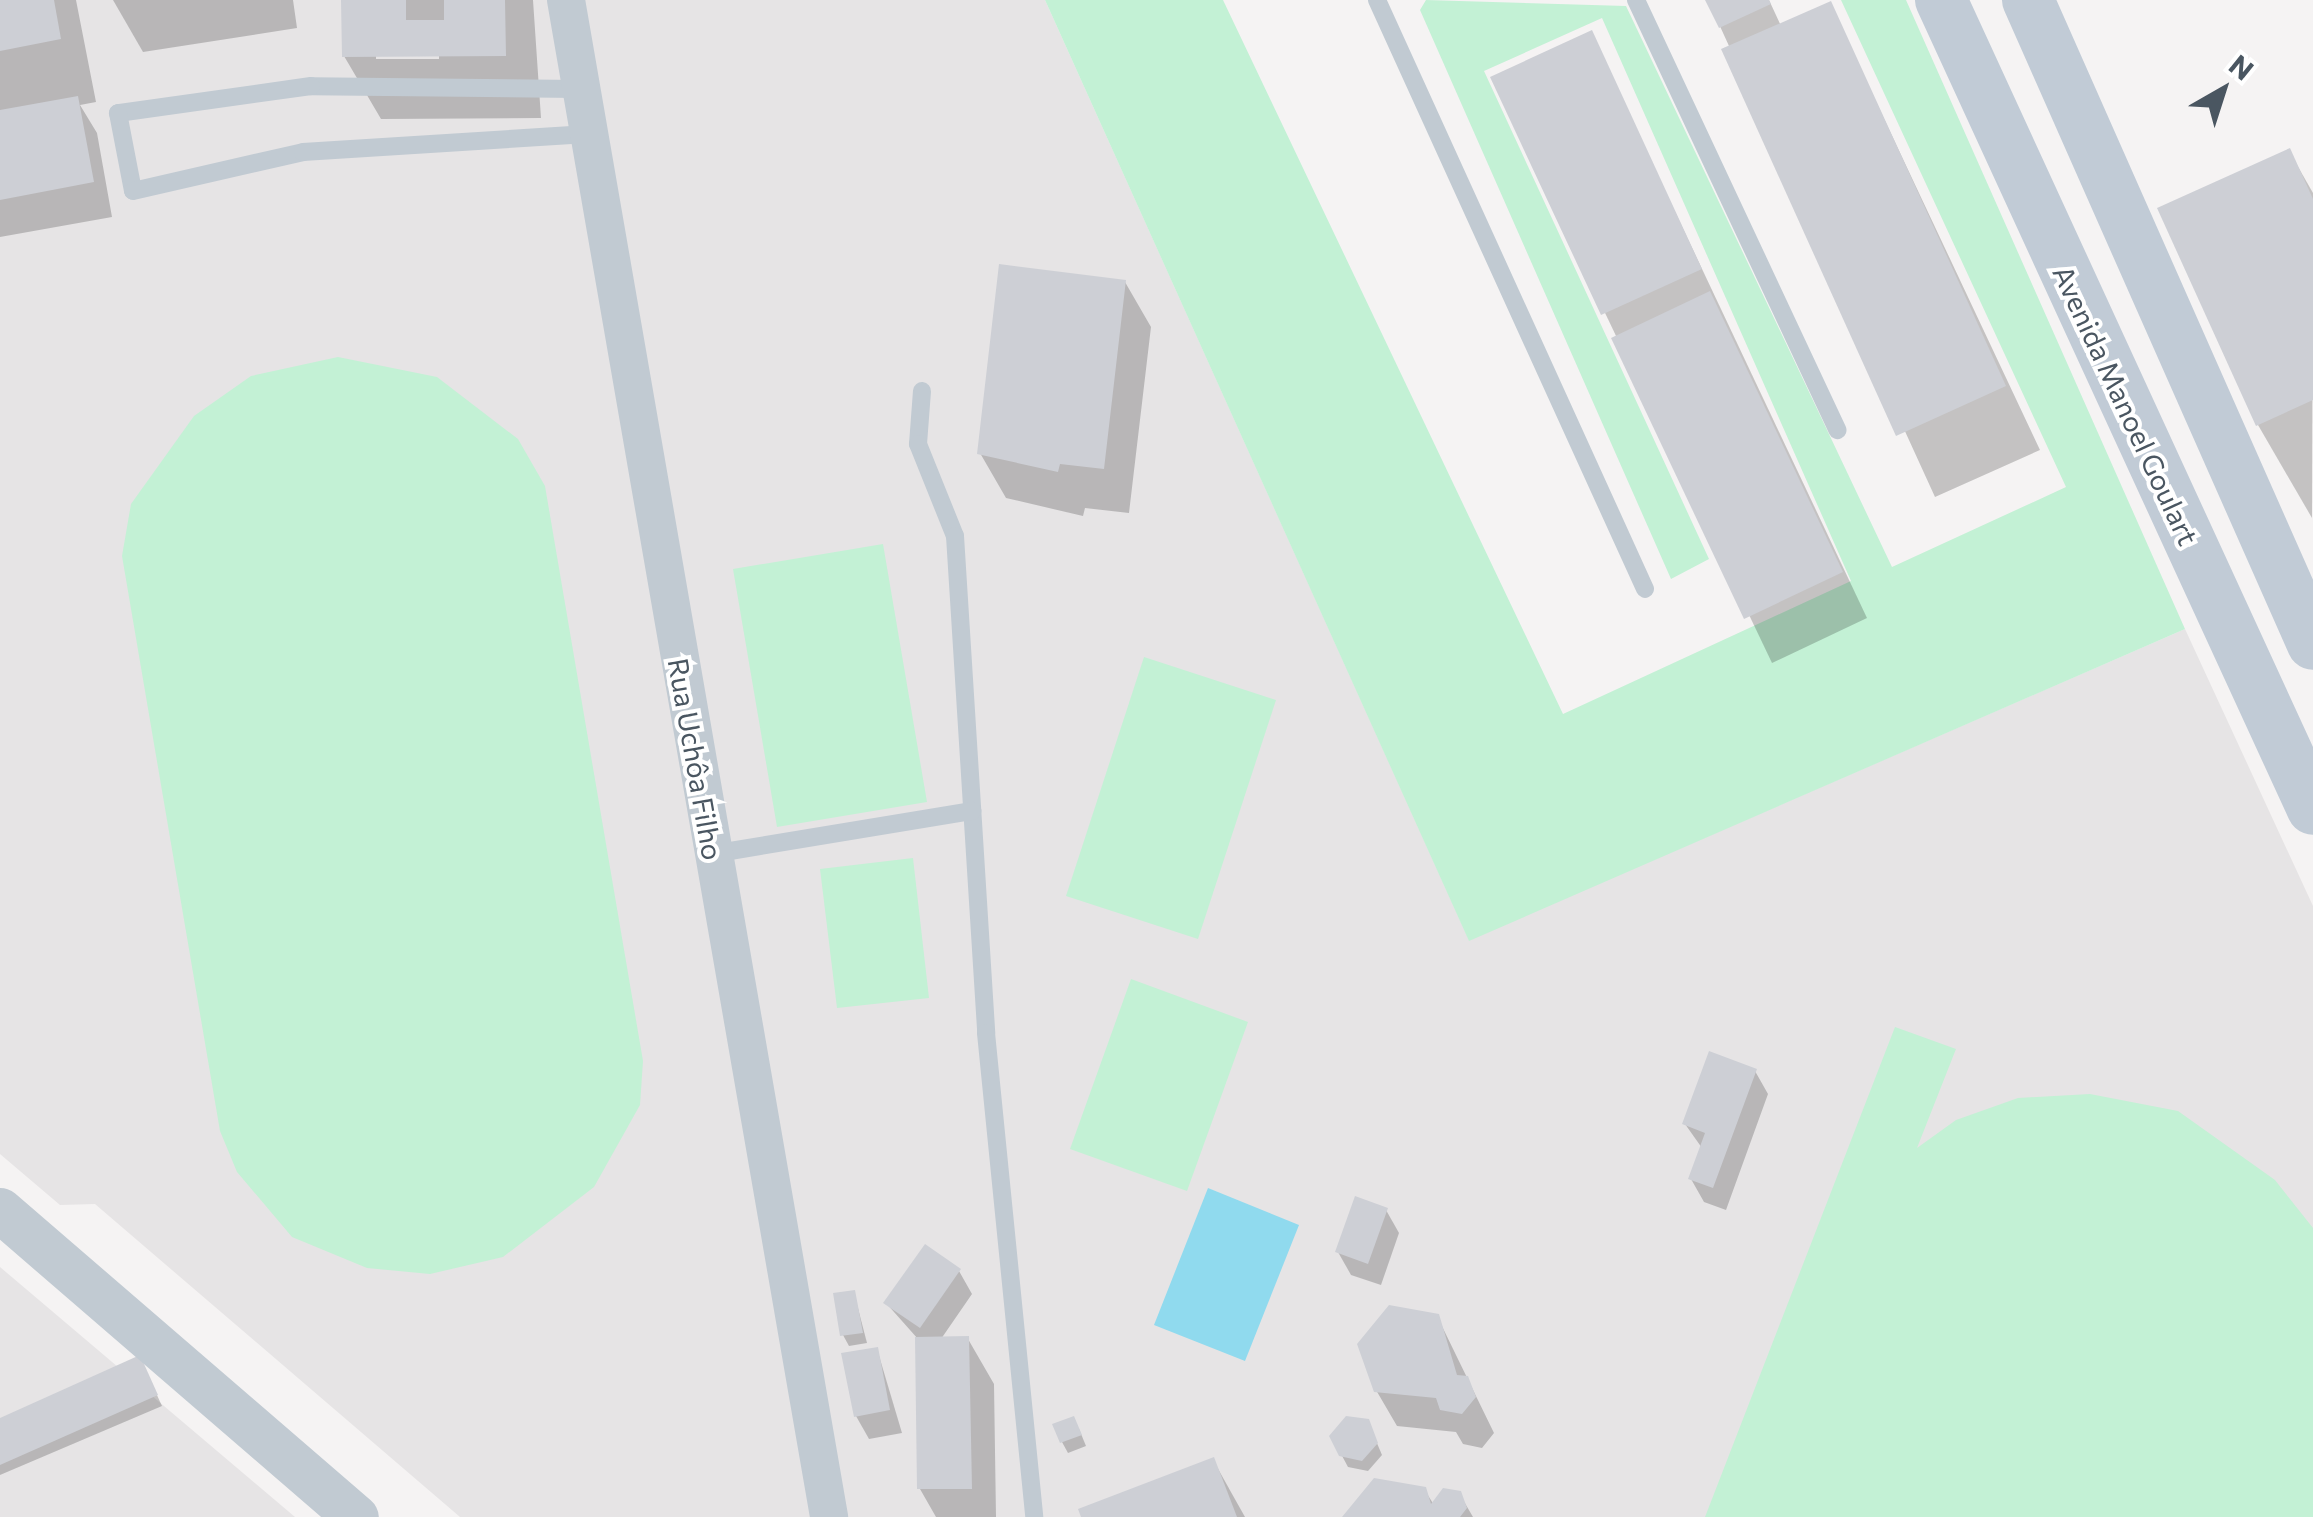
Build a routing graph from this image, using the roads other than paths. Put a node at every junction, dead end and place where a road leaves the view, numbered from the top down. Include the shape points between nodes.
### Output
1 (566, 0) edge
2 (1377, 0) edge
3 (1636, 0) edge
4 (1941, 0) edge
5 (2028, 0) edge
6 (579, 89) junction
7 (587, 134) junction
8 (922, 391) dead end
9 (1838, 430) dead end
10 (1645, 588) dead end
11 (2313, 644) edge
12 (2313, 808) edge
13 (972, 811) junction
14 (712, 854) junction
15 (0, 1210) edge
16 (356, 1517) edge
17 (830, 1517) edge
18 (1034, 1517) edge

1 - 6 street, Rua Uchôa Filho
2 - 10 lane
3 - 9 lane
4 - 12 main road, Avenida Manoel Goulart
5 - 11 main road
6 - 7 street, Rua Uchôa Filho
6 - 7 lane via 311,86 118,114 134,190 302,152
7 - 14 street, Rua Uchôa Filho
8 - 13 lane via 918,444 954,536
13 - 14 lane
13 - 18 lane
14 - 17 street, Rua Uchôa Filho
15 - 16 street

